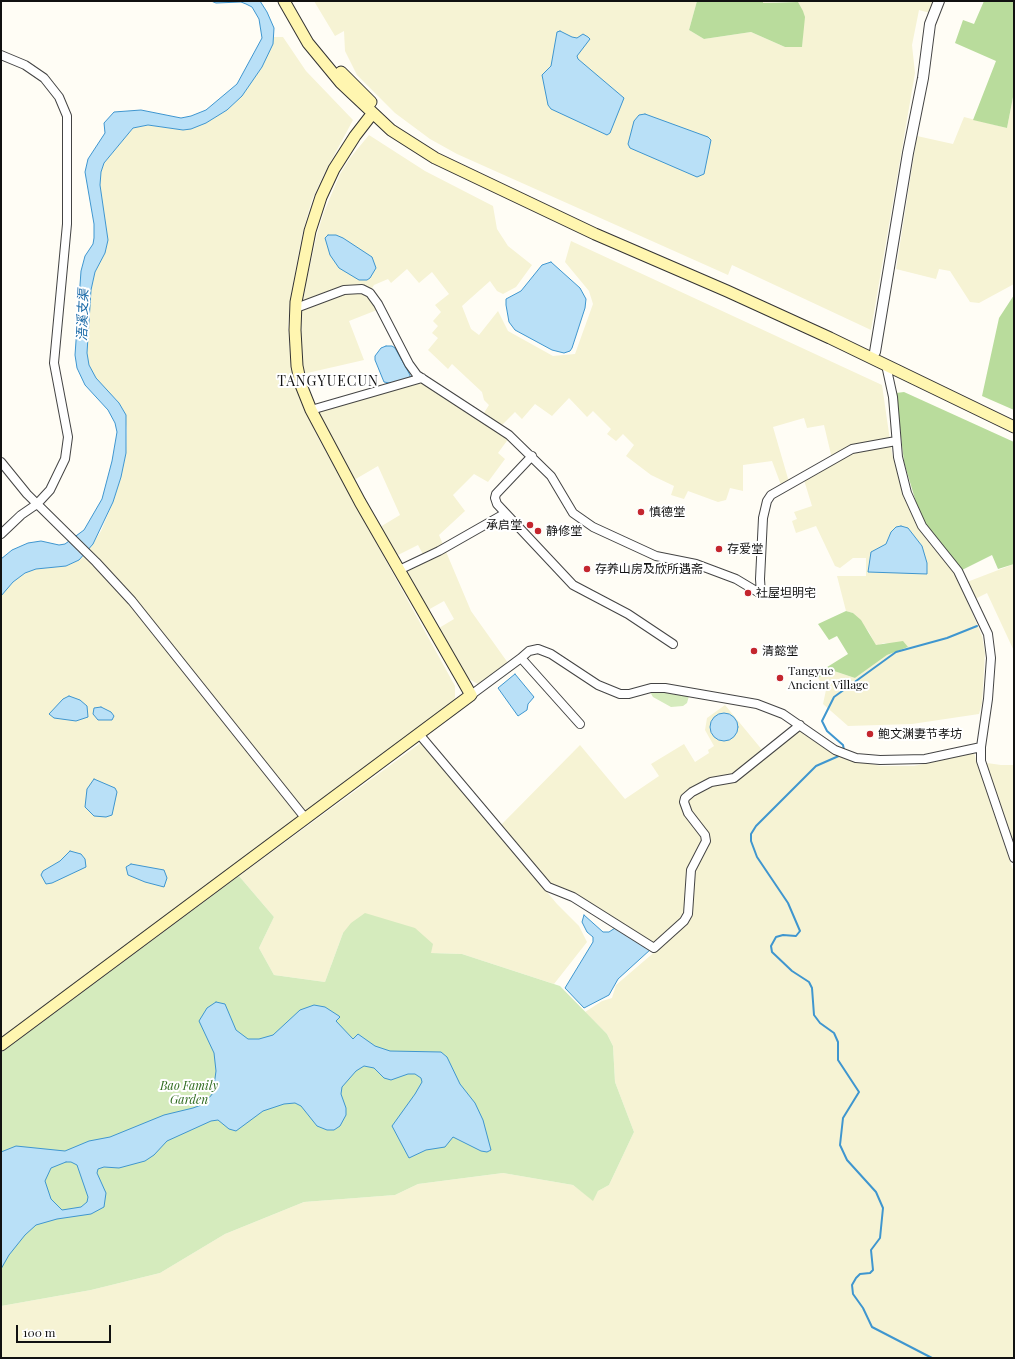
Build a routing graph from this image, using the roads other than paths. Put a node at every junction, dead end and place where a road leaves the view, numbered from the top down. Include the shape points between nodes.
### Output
1 (284, 1) edge
2 (292, 1) edge
3 (939, 1) edge
4 (1, 55) edge
5 (372, 114) junction
6 (296, 308) junction
7 (875, 352) junction
8 (886, 365) junction
9 (422, 378) junction
10 (311, 410) junction
11 (1014, 418) edge
12 (1014, 427) edge
13 (896, 441) junction
14 (532, 456) junction
15 (1, 462) edge
16 (37, 504) junction
17 (504, 514) junction
18 (1, 534) edge
19 (399, 570) junction
20 (673, 644) dead end
21 (521, 658) junction
22 (471, 695) junction
23 (580, 724) dead end
24 (800, 725) junction
25 (419, 734) junction
26 (981, 747) junction
27 (306, 819) junction
28 (1014, 858) edge
29 (1, 1045) edge

1 - 5 main road via 318,57
2 - 7 main road via 314,38 346,78 383,113 424,143 598,227 737,287
3 - 7 street via 930,24 923,78
4 - 16 street via 25,65 44,78 59,97 67,116 67,224 54,363 67,429 67,445 63,465 56,481
5 - 6 main road via 340,158 321,197 305,252
5 - 8 main road via 406,140 450,166
6 - 9 street via 344,290 366,291 378,304 409,364
6 - 10 main road via 297,366
7 - 11 main road
8 - 12 main road
8 - 13 street via 893,397
9 - 10 street
9 - 14 street via 509,435
10 - 19 main road
13 - 14 street via 861,446 846,452 768,498 763,518 761,594 736,579 696,564 656,556 593,527 573,513 551,476
13 - 26 street via 904,482 918,519 958,571 988,634 991,658
14 - 17 street via 496,494 497,504
15 - 16 street via 18,485
16 - 18 street
16 - 27 street via 132,601
17 - 19 street via 439,551
17 - 20 street via 573,585 628,614
19 - 22 main road
21 - 22 street
21 - 23 street
21 - 24 street via 538,648 611,692 624,694 651,688 665,688 758,704 779,712
22 - 25 main road
24 - 25 street via 734,778 710,782 685,798 688,813 705,835 706,842 691,870 688,914 684,921 654,948 573,897 548,887
24 - 26 street via 842,754 862,760 925,759
25 - 27 main road
26 - 28 street via 983,768
27 - 29 main road

